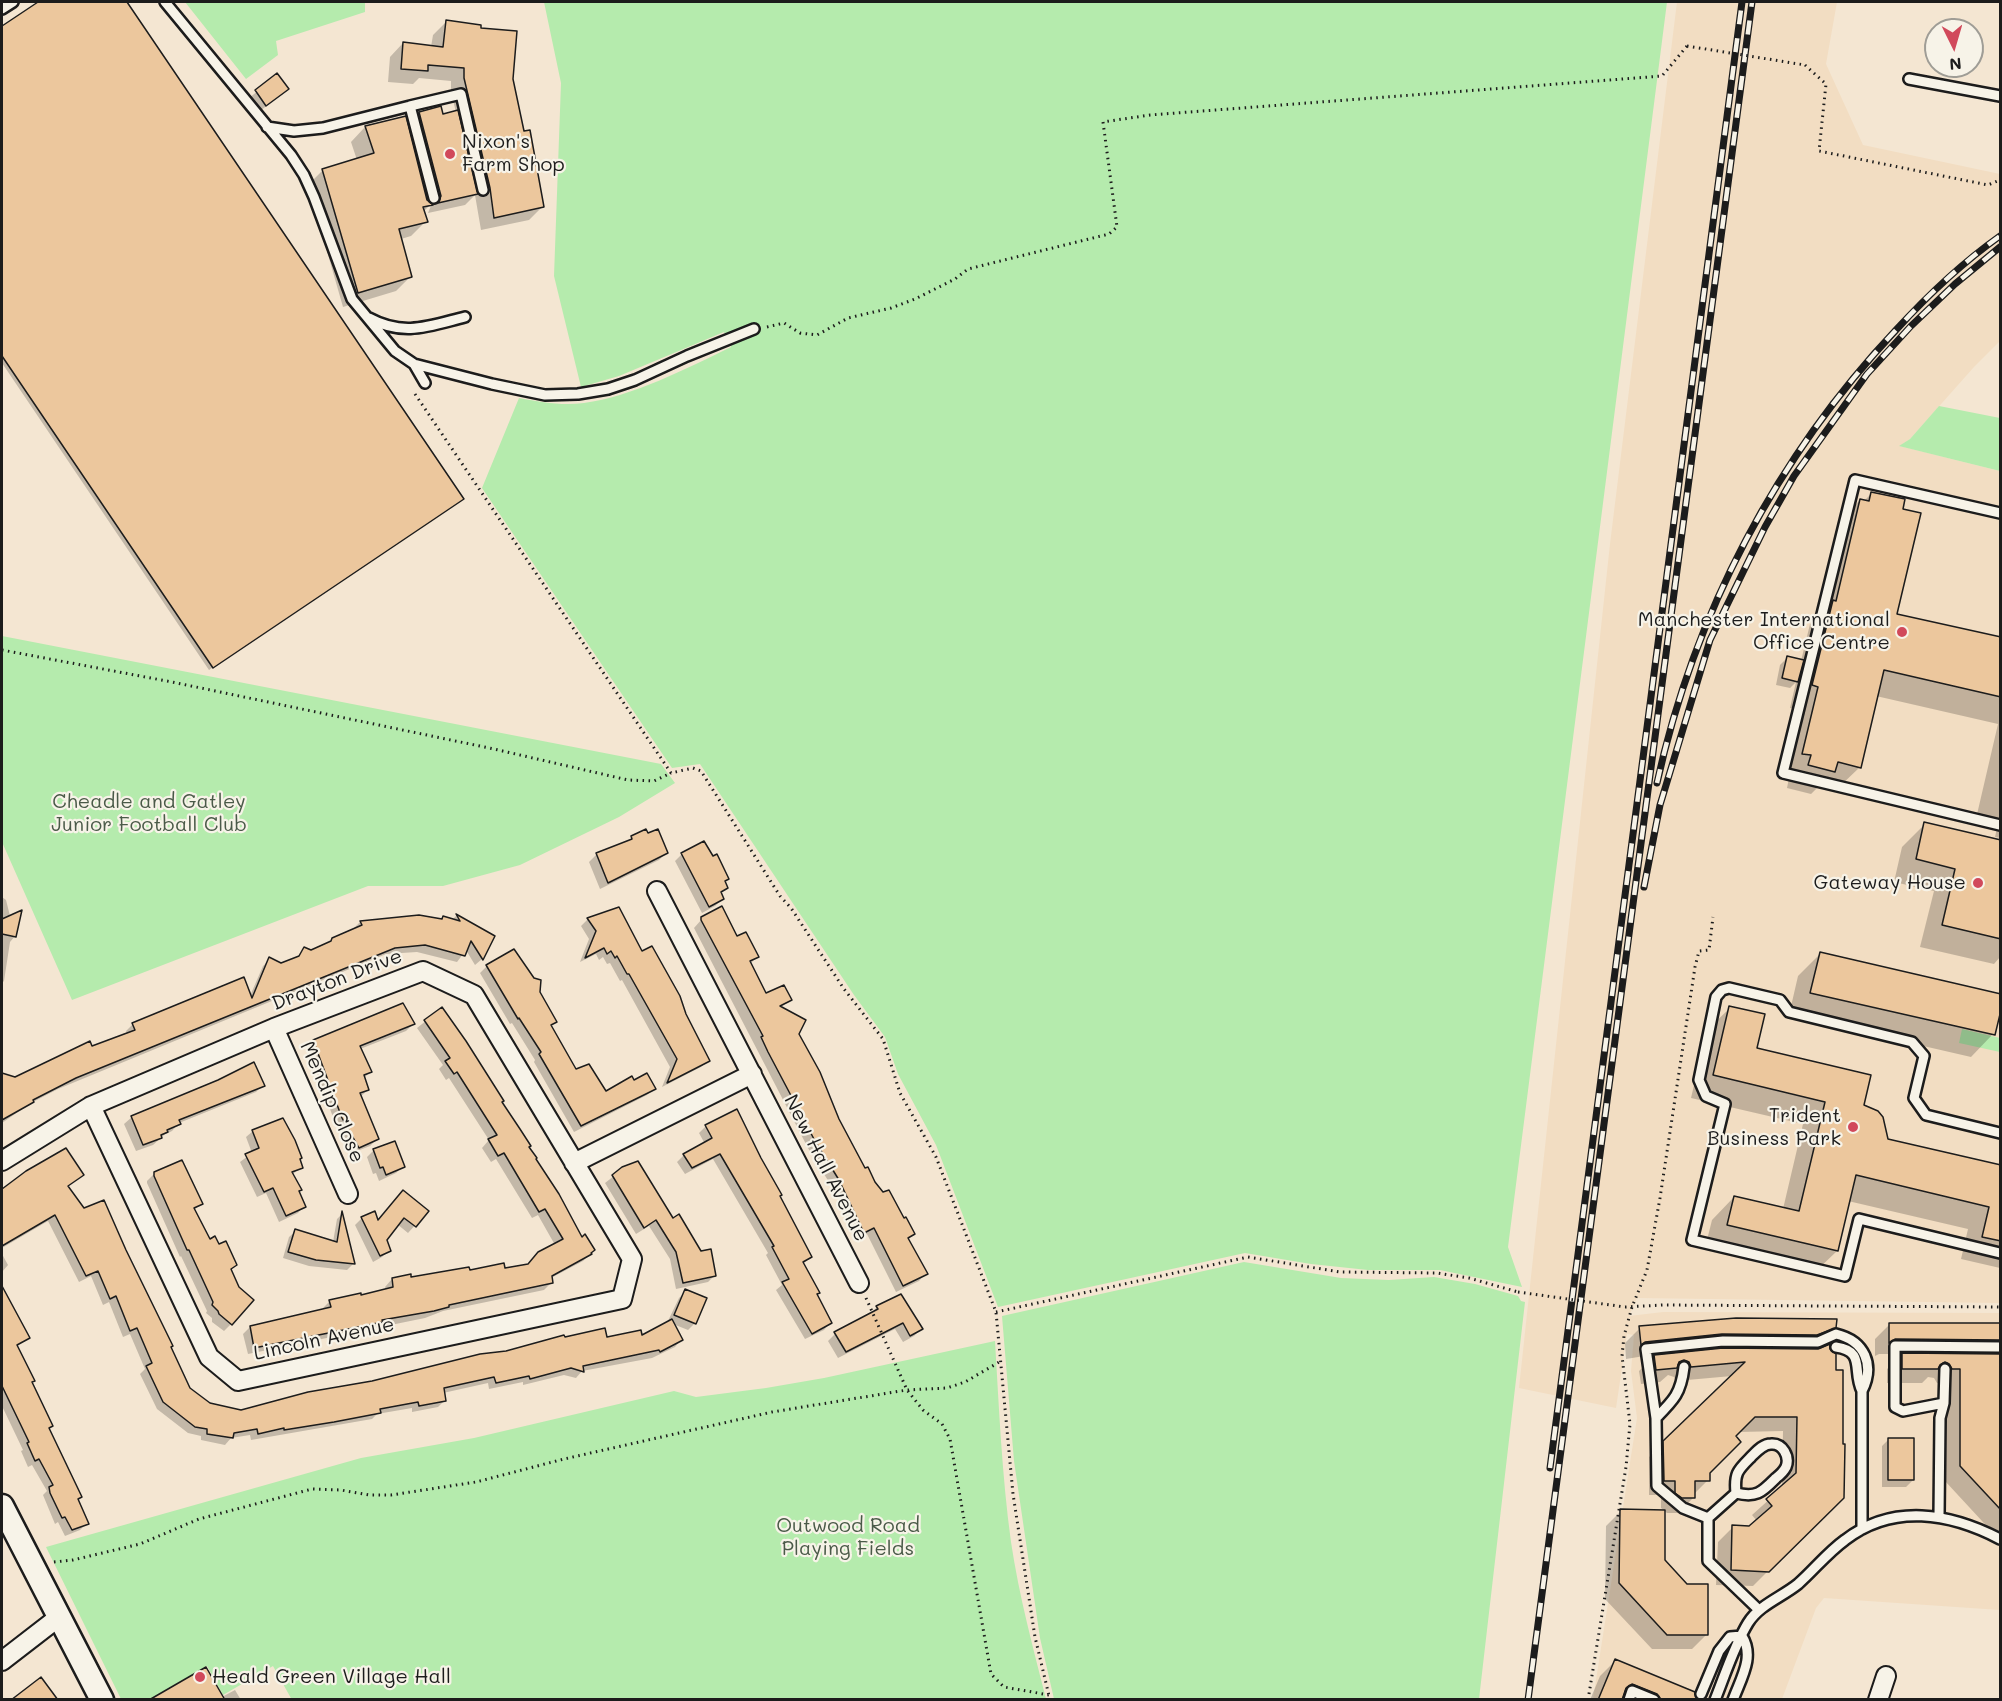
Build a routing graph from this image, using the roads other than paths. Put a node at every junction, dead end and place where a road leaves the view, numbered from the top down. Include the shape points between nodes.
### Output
1 (13, 2) edge
2 (165, 2) edge
3 (2, 9) edge
4 (1909, 79) dead end
5 (2001, 96) edge
6 (410, 106) junction
7 (267, 127) junction
8 (483, 190) dead end
9 (434, 198) dead end
10 (366, 317) junction
11 (465, 317) dead end
12 (754, 329) road end
13 (414, 364) junction
14 (425, 383) dead end
15 (2001, 513) edge
16 (2001, 825) edge
17 (657, 891) dead end
18 (274, 1028) junction
19 (752, 1074) junction
20 (90, 1106) junction
21 (2001, 1133) edge
22 (2, 1161) edge
23 (574, 1163) junction
24 (348, 1194) dead end
25 (2001, 1253) edge
26 (859, 1283) road end
27 (622, 1299) joint
28 (1836, 1347) dead end
29 (2001, 1347) edge
30 (1684, 1367) dead end
31 (1945, 1369) dead end
32 (1862, 1391) junction
33 (1944, 1403) junction
34 (1656, 1418) junction
35 (1736, 1493) junction
36 (2, 1506) edge
37 (1939, 1516) junction
38 (1708, 1518) junction
39 (1862, 1529) junction
40 (2001, 1539) edge
41 (1759, 1610) junction
42 (59, 1617) junction
43 (1742, 1636) junction
44 (2, 1661) edge
45 (1886, 1676) dead end
46 (1701, 1694) dead end
47 (102, 1700) edge
48 (1629, 1700) edge
49 (1654, 1700) edge
50 (1715, 1700) edge
51 (1733, 1700) edge
52 (1878, 1700) edge

1 - 3 lane
2 - 7 lane
4 - 5 lane
6 - 7 lane via 323,128 294,131
6 - 8 lane via 461,94
6 - 9 lane
7 - 10 lane via 304,175 352,299
10 - 11 lane via 407,330
10 - 13 lane via 394,351
12 - 13 lane via 635,380 578,394 545,394
13 - 14 lane
15 - 16 lane via 1855,480 1783,773
17 - 19 street, New Hall Avenue
18 - 20 street, Drayton Drive
18 - 23 street, Drayton Drive via 423,971 474,995
18 - 24 street, Mendip Close
19 - 23 street
19 - 26 street, New Hall Avenue
20 - 22 street, Drayton Drive
20 - 27 street, Lincoln Avenue via 209,1357 238,1381
21 - 25 lane via 1926,1115 1914,1098 1924,1056 1912,1042 1789,1012 1780,1000 1729,988 1716,997 1699,1080 1706,1096 1725,1104 1692,1240 1845,1276 1859,1219
23 - 27 street, Drayton Drive via 632,1260
28 - 32 lane via 1855,1355
29 - 33 lane via 1895,1346 1894,1407 1903,1411
30 - 34 lane via 1675,1399
31 - 33 lane
32 - 34 lane via 1866,1358 1862,1347 1836,1334 1818,1342 1723,1341 1646,1349
32 - 39 lane
33 - 37 lane via 1940,1418
34 - 38 lane via 1657,1486 1683,1508
35 - 35 lane via 1737,1470 1762,1446 1771,1443 1784,1450 1786,1469 1760,1493
35 - 38 lane
36 - 42 street
37 - 39 lane via 1900,1517
37 - 40 lane
38 - 41 lane via 1708,1561
39 - 41 lane via 1830,1551 1798,1584
41 - 43 lane
42 - 44 street
42 - 47 street
43 - 46 lane via 1730,1637 1719,1651
43 - 50 lane
43 - 51 lane via 1748,1647 1747,1661
45 - 52 street
48 - 49 lane via 1632,1691

